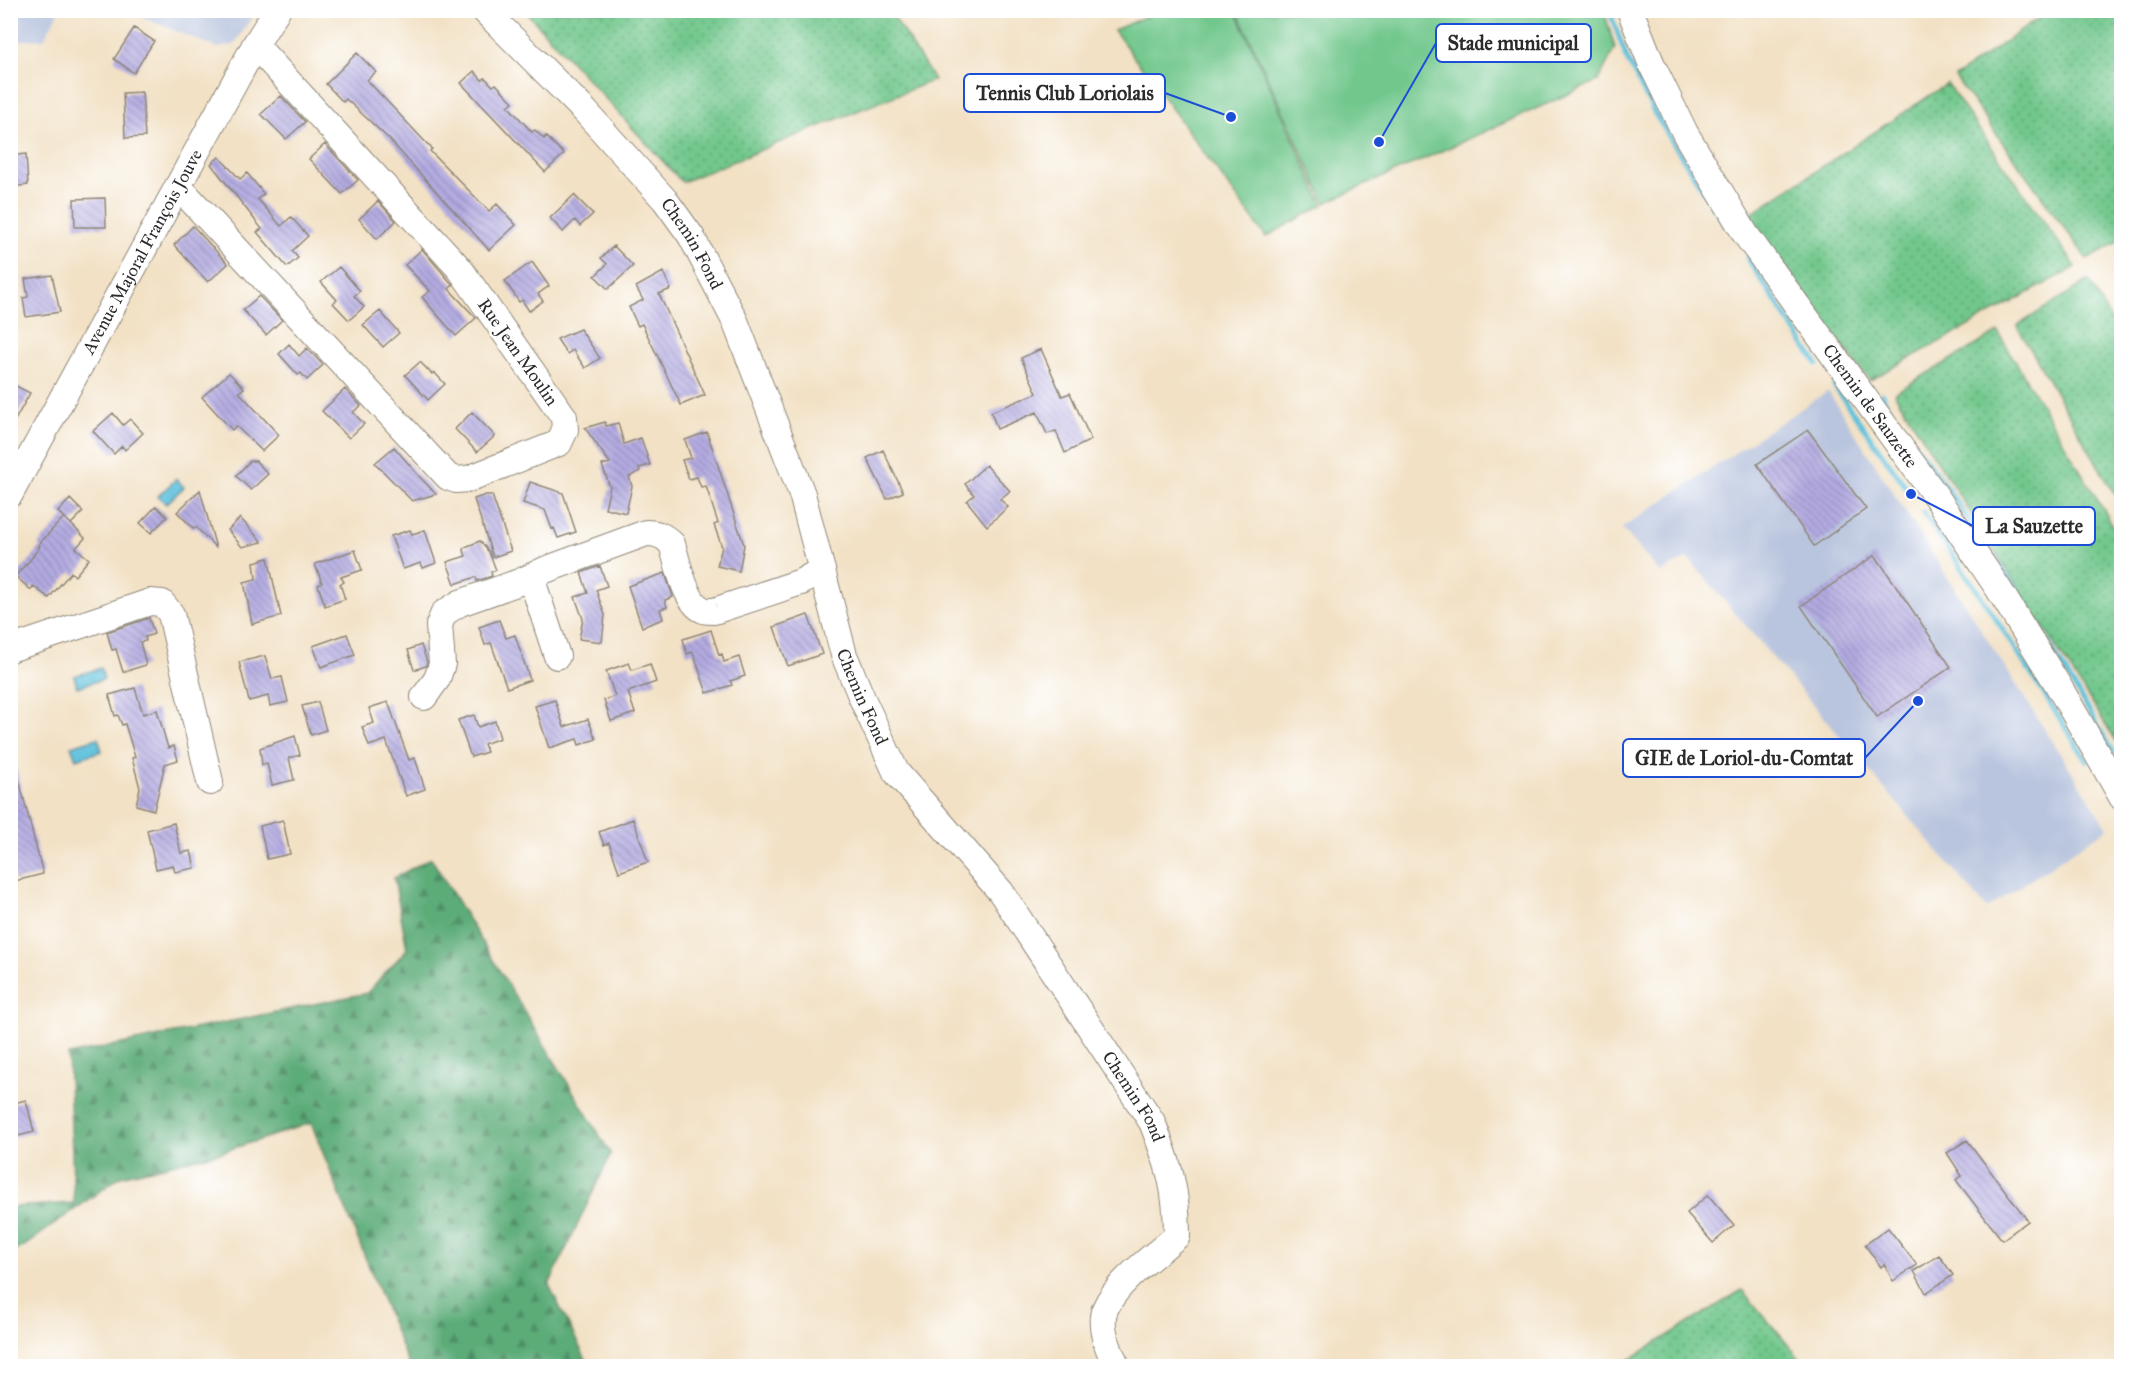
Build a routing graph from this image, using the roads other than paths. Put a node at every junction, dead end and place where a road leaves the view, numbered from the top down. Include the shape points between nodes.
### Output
1 (277, 10) edge
2 (484, 10) edge
3 (1630, 10) edge
4 (255, 45) junction
5 (178, 186) junction
6 (10, 494) edge
7 (822, 570) junction
8 (531, 577) junction
9 (10, 649) edge
10 (557, 656) dead end
11 (424, 697) dead end
12 (210, 782) dead end
13 (2121, 797) edge
14 (1118, 1366) edge

1 - 4 street, Avenue Majoral François Jouve
2 - 7 street, Chemin Fond via 585,111 692,236 735,321 802,494
3 - 13 street, Chemin de Sauzette via 1685,133 1746,235 1998,588
4 - 5 street, Avenue Majoral François Jouve
4 - 5 street, Rue Jean Moulin via 460,269 564,417 565,430 558,443 468,479 448,477
5 - 6 street, Avenue Majoral François Jouve
7 - 8 street via 801,582 704,611 689,596 672,544 656,533 646,533
7 - 14 street, Chemin Fond via 844,655 897,772 1001,892 1152,1122 1168,1164 1177,1204 1177,1236 1119,1287 1104,1310 1104,1335
8 - 10 street
8 - 11 street via 460,603 444,613 439,625 442,664
9 - 12 street via 150,602 162,603 171,614

